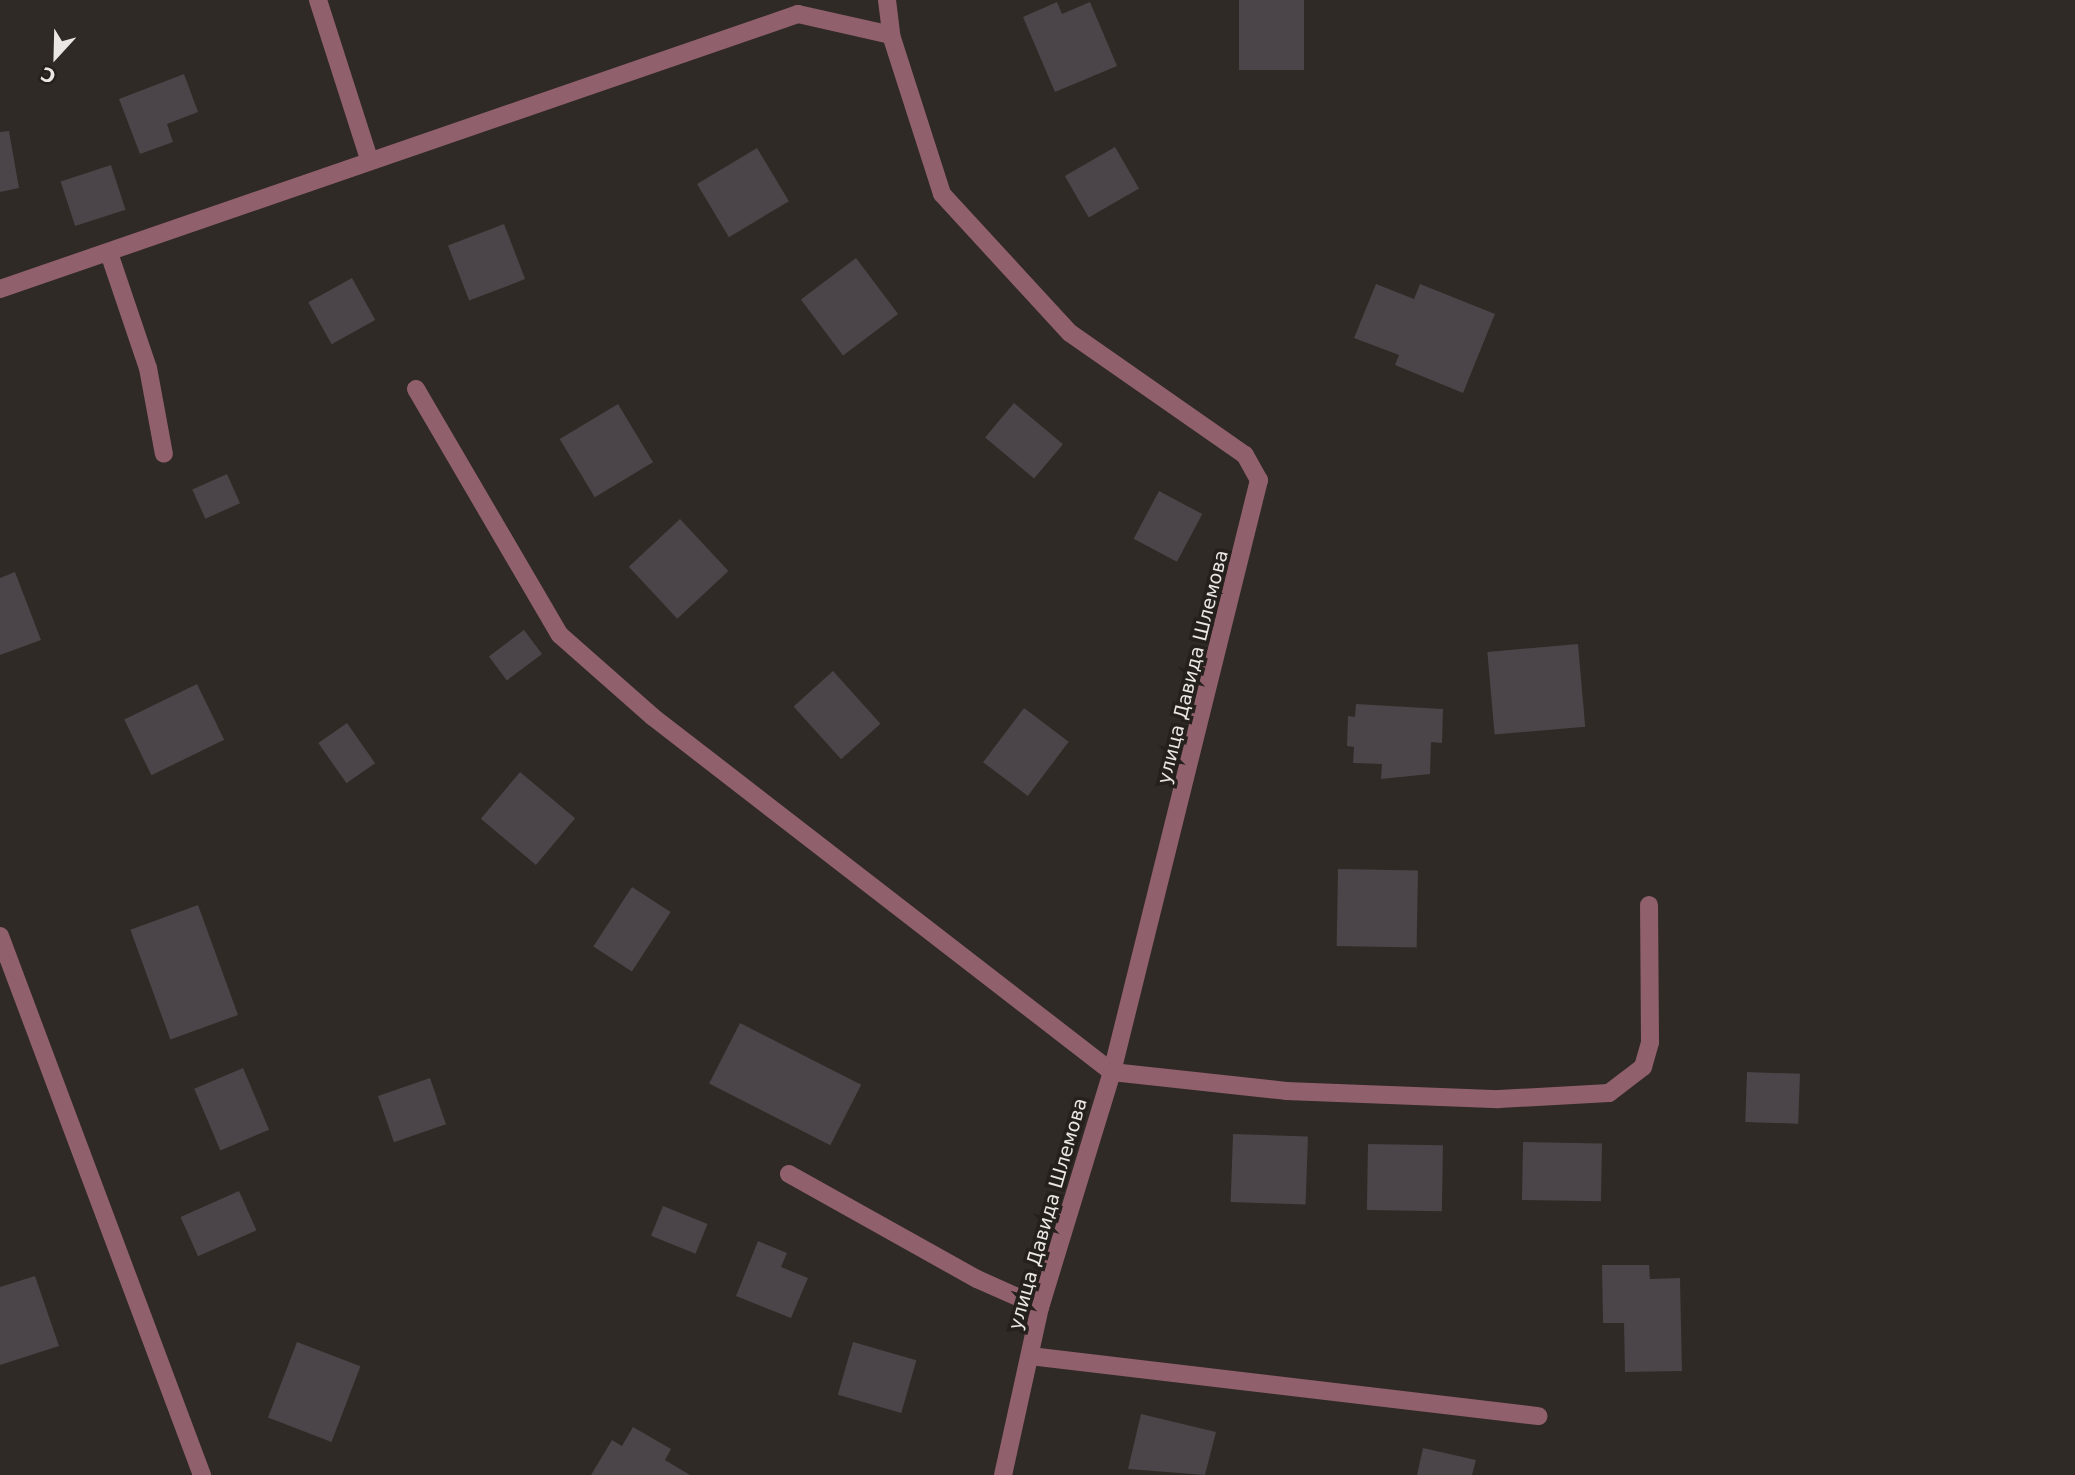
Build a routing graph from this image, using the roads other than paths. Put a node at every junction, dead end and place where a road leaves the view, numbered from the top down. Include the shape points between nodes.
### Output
1 (318, 0) edge
2 (887, 0) edge
3 (891, 35) junction
4 (369, 159) junction
5 (109, 253) junction
6 (0, 289) edge
7 (416, 388) dead end
8 (164, 454) dead end
9 (1649, 905) dead end
10 (0, 936) edge
11 (1112, 1072) junction
12 (789, 1174) dead end
13 (1040, 1307) junction
14 (1030, 1356) junction
15 (1538, 1416) dead end
16 (202, 1475) edge
17 (1003, 1475) edge

1 - 4 street
2 - 3 street, улица Давида Шлемова
3 - 4 street via 798,14
3 - 11 street, улица Давида Шлемова via 942,194 1070,333 1245,455 1259,480
4 - 5 street
5 - 6 street
5 - 8 street via 148,368
7 - 11 street via 560,635 653,717
9 - 11 street via 1650,1042 1643,1067 1609,1093 1499,1099 1286,1091
10 - 16 street
11 - 13 street, улица Давида Шлемова
12 - 13 street via 977,1279
13 - 14 street, улица Давида Шлемова
14 - 15 street
14 - 17 street, улица Давида Шлемова

